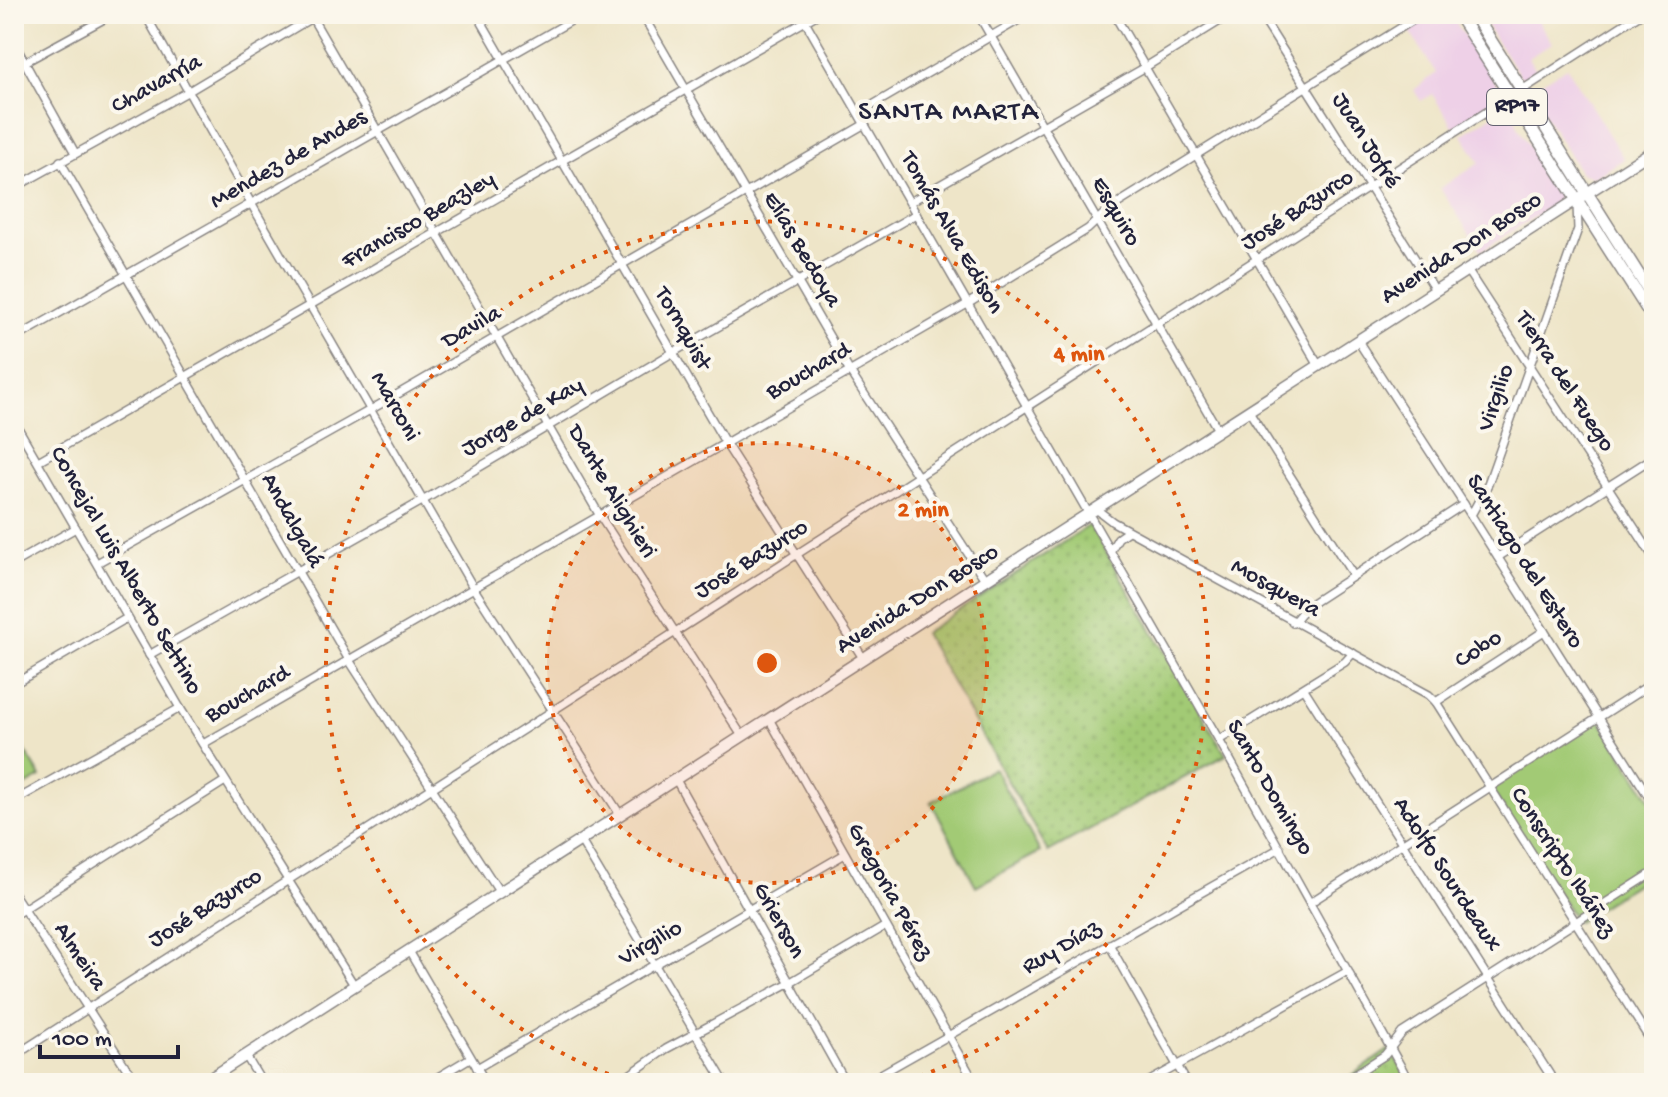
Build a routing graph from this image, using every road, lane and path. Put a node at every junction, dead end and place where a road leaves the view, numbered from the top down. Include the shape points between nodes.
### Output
1 (113, 14) edge
2 (145, 14) edge
3 (477, 14) edge
4 (583, 14) edge
5 (642, 14) edge
6 (818, 14) edge
7 (978, 14) edge
8 (1029, 14) edge
9 (1114, 14) edge
10 (1231, 14) edge
11 (1260, 14) edge
12 (1423, 14) edge
13 (1458, 14) edge
14 (1474, 14) edge
15 (1640, 14) edge
16 (313, 15) edge
17 (803, 18) edge
18 (991, 37) junction
19 (14, 43) edge
20 (505, 60) junction
21 (25, 62) junction
22 (14, 68) edge
23 (1144, 68) junction
24 (1307, 87) junction
25 (684, 90) junction
26 (1522, 90) junction
27 (189, 91) junction
28 (1510, 97) junction
29 (859, 113) junction
30 (865, 124) junction
31 (1042, 127) junction
32 (377, 133) junction
33 (1654, 150) edge
34 (75, 153) junction
35 (1197, 156) junction
36 (60, 161) junction
37 (561, 162) junction
38 (14, 188) edge
39 (1370, 188) junction
40 (745, 194) junction
41 (1581, 196) junction
42 (910, 202) junction
43 (252, 205) junction
44 (916, 214) junction
45 (1097, 222) junction
46 (437, 233) junction
47 (1258, 260) junction
48 (621, 265) junction
49 (1467, 270) junction
50 (126, 276) junction
51 (798, 284) junction
52 (1435, 290) junction
53 (1654, 299) edge
54 (969, 303) junction
55 (312, 306) junction
56 (1654, 320) edge
57 (1157, 325) junction
58 (495, 338) junction
59 (14, 339) edge
60 (1358, 341) junction
61 (672, 353) junction
62 (1319, 366) junction
63 (1530, 366) junction
64 (850, 372) junction
65 (185, 379) junction
66 (1028, 408) junction
67 (372, 409) junction
68 (1249, 411) junction
69 (14, 421) edge
70 (548, 427) junction
71 (1218, 430) junction
72 (24, 438) junction
73 (14, 443) edge
74 (726, 444) junction
75 (1654, 457) edge
76 (38, 461) junction
77 (918, 477) junction
78 (245, 480) junction
79 (1609, 487) junction
80 (424, 500) junction
81 (1464, 504) junction
82 (1093, 512) junction
83 (1471, 515) junction
84 (600, 516) junction
85 (76, 528) junction
86 (1128, 531) junction
87 (1111, 550) junction
88 (797, 555) junction
89 (1498, 557) junction
90 (1654, 558) edge
91 (14, 563) edge
92 (97, 563) junction
93 (295, 571) junction
94 (1353, 575) junction
95 (986, 581) junction
96 (474, 589) junction
97 (127, 618) junction
98 (1293, 623) junction
99 (1544, 631) junction
100 (674, 633) junction
101 (1353, 653) junction
102 (149, 655) junction
103 (863, 658) junction
104 (349, 660) junction
105 (1654, 682) edge
106 (14, 684) edge
107 (1304, 689) junction
108 (1436, 702) junction
109 (180, 708) junction
110 (553, 710) junction
111 (1599, 718) junction
112 (769, 719) junction
113 (742, 736) junction
114 (1219, 740) junction
115 (203, 744) junction
116 (675, 778) junction
117 (225, 781) junction
118 (1490, 788) junction
119 (434, 789) junction
120 (14, 801) edge
121 (1654, 805) edge
122 (619, 813) junction
123 (581, 841) junction
124 (1402, 845) junction
125 (1280, 848) junction
126 (845, 854) junction
127 (1654, 872) edge
128 (287, 881) junction
129 (500, 893) junction
130 (14, 894) edge
131 (1311, 902) junction
132 (24, 908) junction
133 (749, 911) junction
134 (14, 915) edge
135 (1577, 922) junction
136 (884, 927) junction
137 (1109, 944) junction
138 (409, 951) junction
139 (656, 963) junction
140 (1348, 971) junction
141 (1488, 978) junction
142 (789, 983) junction
143 (354, 985) junction
144 (88, 1007) junction
145 (696, 1033) junction
146 (948, 1036) junction
147 (1654, 1046) edge
148 (1390, 1049) junction
149 (14, 1056) edge
150 (246, 1056) junction
151 (470, 1058) junction
152 (1177, 1066) junction
153 (477, 1068) junction
154 (136, 1083) edge
155 (203, 1083) edge
156 (262, 1083) edge
157 (428, 1083) edge
158 (486, 1083) edge
159 (618, 1083) edge
160 (725, 1083) edge
161 (846, 1083) edge
162 (865, 1083) edge
163 (975, 1083) edge
164 (1146, 1083) edge
165 (1187, 1083) edge
166 (1341, 1083) edge
167 (1410, 1083) edge
168 (1555, 1083) edge

1 - 21 street
2 - 27 street, Marconi
3 - 20 street, Tornquist
4 - 20 street, Mendez de Andes
5 - 25 street, Elías Bedoya
6 - 17 street, Francisco Beazley
7 - 18 street, Esquiro
8 - 18 street
9 - 23 street
10 - 23 street
11 - 24 street, Juan Jofré
12 - 24 street, Bouchard
13 - 28 main road, RP17
14 - 26 main road, RP17
15 - 26 street
16 - 27 street, Chavarría
16 - 32 street, Dante Alighieri
17 - 25 street, Francisco Beazley
17 - 29 street, Tomás Alva Edison
18 - 29 street
18 - 31 street, Esquiro
19 - 21 street
20 - 32 street, Mendez de Andes
20 - 37 street, Tornquist
21 - 22 street
21 - 34 street
23 - 31 street
23 - 35 street
24 - 35 street, Bouchard
24 - 39 street, Juan Jofré
25 - 37 street, Francisco Beazley
25 - 40 street, Elías Bedoya
26 - 41 main road, RP17
27 - 34 street, Chavarría
27 - 43 street, Marconi
28 - 39 street, José Bazurco
28 - 41 main road, RP17
29 - 30 street, Tomás Alva Edison
30 - 40 street, Davila
30 - 42 street, Tomás Alva Edison
31 - 42 street
31 - 45 street, Esquiro
32 - 43 street, Mendez de Andes
32 - 46 street, Dante Alighieri
33 - 41 main road, Avenida Don Bosco
34 - 36 street, Chavarría
35 - 45 street, Bouchard via 1109,209
35 - 47 street
36 - 38 street, Chavarría
36 - 50 street, Andalgalá
37 - 46 street, Francisco Beazley
37 - 48 street, Tornquist
39 - 47 street, José Bazurco
39 - 52 street, Juan Jofré
40 - 48 street, Davila
40 - 51 street, Elías Bedoya
41 - 49 main road, Avenida Don Bosco
41 - 53 main road, RP17
41 - 56 main road, RP17
41 - 63 street, Virgilio via 1578,229
42 - 44 street, Tomás Alva Edison
43 - 50 street, Mendez de Andes
43 - 55 street, Marconi
44 - 51 street, Jorge de Kay
44 - 54 street, Tomás Alva Edison
45 - 54 street, Bouchard
45 - 57 street, Esquiro
46 - 55 street, Francisco Beazley
46 - 58 street, Dante Alighieri
47 - 57 street, José Bazurco
47 - 62 street
48 - 58 street, Davila
48 - 61 street, Tornquist
49 - 52 main road, Avenida Don Bosco
49 - 63 street, Tierra del Fuego
50 - 59 street, Mendez de Andes
50 - 65 street, Andalgalá
51 - 61 street, Jorge de Kay
51 - 64 street, Elías Bedoya
52 - 60 main road, Avenida Don Bosco
54 - 64 street, Bouchard
54 - 66 street, Tomás Alva Edison
55 - 65 street, Francisco Beazley
55 - 67 street, Marconi
57 - 66 street, José Bazurco
57 - 71 street, Esquiro
58 - 67 street, Davila
58 - 70 street, Dante Alighieri
60 - 62 main road, Avenida Don Bosco
60 - 81 street, Santiago del Estero
61 - 70 street, Jorge de Kay
61 - 74 street, Tornquist
62 - 68 main road, Avenida Don Bosco
63 - 79 street, Tierra del Fuego
63 - 83 street, Virgilio via 1488,484
64 - 74 street, Bouchard
64 - 77 street, Elías Bedoya
65 - 76 street, Francisco Beazley
65 - 78 street, Andalgalá
66 - 77 street, José Bazurco
66 - 82 street, Tomás Alva Edison
67 - 78 street, Davila
67 - 80 street, Marconi
68 - 71 main road, Avenida Don Bosco
68 - 94 street
69 - 72 street, Concejal Luis Alberto Settino
70 - 80 street, Jorge de Kay
70 - 84 street, Dante Alighieri
71 - 82 main road, Avenida Don Bosco
72 - 73 street
72 - 76 street, Concejal Luis Alberto Settino
74 - 84 street, Bouchard
74 - 88 street, Tornquist
75 - 79 street
76 - 85 street, Concejal Luis Alberto Settino
77 - 88 street, José Bazurco
77 - 95 street, Elías Bedoya
78 - 92 street, Davila
78 - 93 street, Andalgalá
79 - 89 street
79 - 90 street, Tierra del Fuego
80 - 93 street, Jorge de Kay
80 - 96 street, Marconi
81 - 83 street, Santiago del Estero
81 - 94 street
82 - 86 street, Mosquera
82 - 87 street, Santo Domingo
82 - 95 main road, Avenida Don Bosco
83 - 89 street, Santiago del Estero
84 - 96 street, Bouchard
84 - 100 street, Dante Alighieri
85 - 91 street
85 - 92 street, Concejal Luis Alberto Settino
86 - 87 street
86 - 98 street, Mosquera
87 - 114 street, Santo Domingo
88 - 100 street, José Bazurco
88 - 103 street, Tornquist
89 - 99 street, Santiago del Estero
92 - 97 street, Concejal Luis Alberto Settino
93 - 102 street, Jorge de Kay
93 - 104 street, Andalgalá
94 - 98 street via 1306,607
95 - 103 main road, Avenida Don Bosco
96 - 104 street, Bouchard
96 - 110 street, Marconi
97 - 102 street, Concejal Luis Alberto Settino
97 - 106 street
98 - 101 street, Mosquera
99 - 108 street, Cobo
99 - 111 street, Santiago del Estero
100 - 110 street, José Bazurco
100 - 113 street, Dante Alighieri
101 - 107 street
101 - 108 street, Mosquera
102 - 109 street, Concejal Luis Alberto Settino
103 - 112 main road, Avenida Don Bosco
104 - 115 street, Bouchard
104 - 119 street, Andalgalá
105 - 111 street
107 - 114 street
107 - 124 street, Adolfo Sourdeaux
108 - 118 street, Conscripto Ibáñez
109 - 115 street, Concejal Luis Alberto Settino
109 - 120 street
110 - 119 street, José Bazurco
110 - 122 street, Marconi
111 - 118 street
111 - 121 street, Santiago del Estero
112 - 113 main road, Avenida Don Bosco
112 - 126 street, Gregoria Pérez
113 - 116 main road, Avenida Don Bosco
114 - 125 street, Santo Domingo
115 - 117 street, Concejal Luis Alberto Settino
116 - 122 main road, Avenida Don Bosco
116 - 133 street, Grierson
117 - 128 street, Concejal Luis Alberto Settino
117 - 132 street
118 - 124 street
118 - 135 street, Conscripto Ibáñez
119 - 128 street, José Bazurco
119 - 129 street, Andalgalá
122 - 123 main road, Avenida Don Bosco
123 - 129 main road, Avenida Don Bosco
123 - 139 street
124 - 131 street
124 - 141 street, Adolfo Sourdeaux
125 - 131 street, Santo Domingo
125 - 137 street, Ruy Díaz
126 - 133 street, Virgilio
126 - 136 street, Gregoria Pérez
127 - 135 street
128 - 143 street, Concejal Luis Alberto Settino
128 - 144 street, José Bazurco
129 - 138 main road, Avenida Don Bosco
130 - 132 street, Almeira
131 - 140 street, Santo Domingo
132 - 134 street
132 - 144 street, Almeira
133 - 139 street, Virgilio
133 - 142 street, Grierson
135 - 141 street
135 - 147 street, Conscripto Ibáñez
136 - 142 street
136 - 146 street, Gregoria Pérez
137 - 146 street, Ruy Díaz
137 - 152 street
138 - 143 main road, Avenida Don Bosco
138 - 151 street
139 - 145 street
139 - 153 street, Virgilio
140 - 148 street, Santo Domingo
140 - 152 street
141 - 148 street via 1402,1033
141 - 168 street, Adolfo Sourdeaux
142 - 145 street
142 - 161 street, Grierson
143 - 150 main road, Avenida Don Bosco
144 - 149 street, José Bazurco
144 - 154 street, Almeira
145 - 159 street
145 - 160 street
146 - 162 street, Ruy Díaz
146 - 163 street, Gregoria Pérez
148 - 166 street
148 - 167 street, Santo Domingo
150 - 155 main road, Avenida Don Bosco
150 - 156 street
151 - 153 street
151 - 157 street
152 - 164 street
152 - 165 street
153 - 158 street

